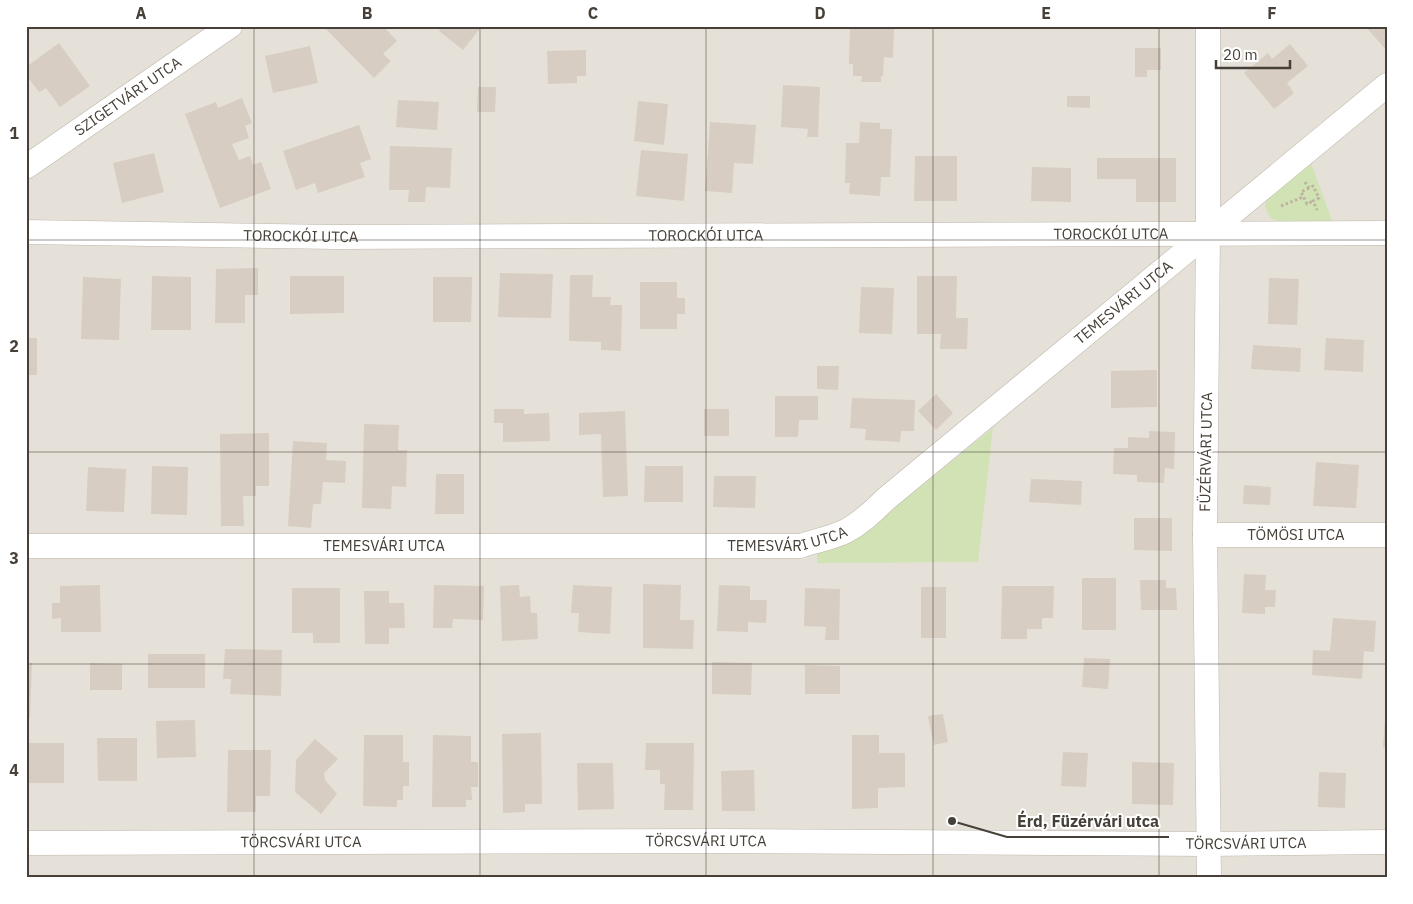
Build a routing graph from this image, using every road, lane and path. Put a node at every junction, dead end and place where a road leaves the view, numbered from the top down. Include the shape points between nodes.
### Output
1 (230, 26) edge
2 (1208, 26) edge
3 (1387, 85) edge
4 (1295, 161) junction
5 (26, 167) edge
6 (1309, 188) junction
7 (1313, 202) junction
8 (26, 232) edge
9 (1208, 233) junction
10 (1328, 233) junction
11 (1387, 233) edge
12 (1204, 535) junction
13 (1387, 535) edge
14 (26, 546) edge
15 (1387, 842) edge
16 (26, 843) edge
17 (1208, 844) junction
18 (1209, 878) edge

1 - 5 street, SZIGETVÁRI UTCA
2 - 9 street, FÜZÉRVÁRI UTCA
3 - 4 street, TEMESVÁRI UTCA
4 - 6 path
4 - 9 street, TEMESVÁRI UTCA
6 - 7 path via 1313,186 1319,198
6 - 7 path via 1301,192 1307,204
7 - 10 path
8 - 9 street, TOROCKÓI UTCA via 336,237
9 - 10 street, TOROCKÓI UTCA
9 - 12 street, FÜZÉRVÁRI UTCA
9 - 14 street, TEMESVÁRI UTCA via 866,517 846,530 800,546
10 - 11 street, TOROCKÓI UTCA
12 - 13 street, TÖMÖSI UTCA
12 - 17 street, FÜZÉRVÁRI UTCA
15 - 17 street, TÖRCSVÁRI UTCA
16 - 17 street, TÖRCSVÁRI UTCA via 719,841
17 - 18 street, FÜZÉRVÁRI UTCA

